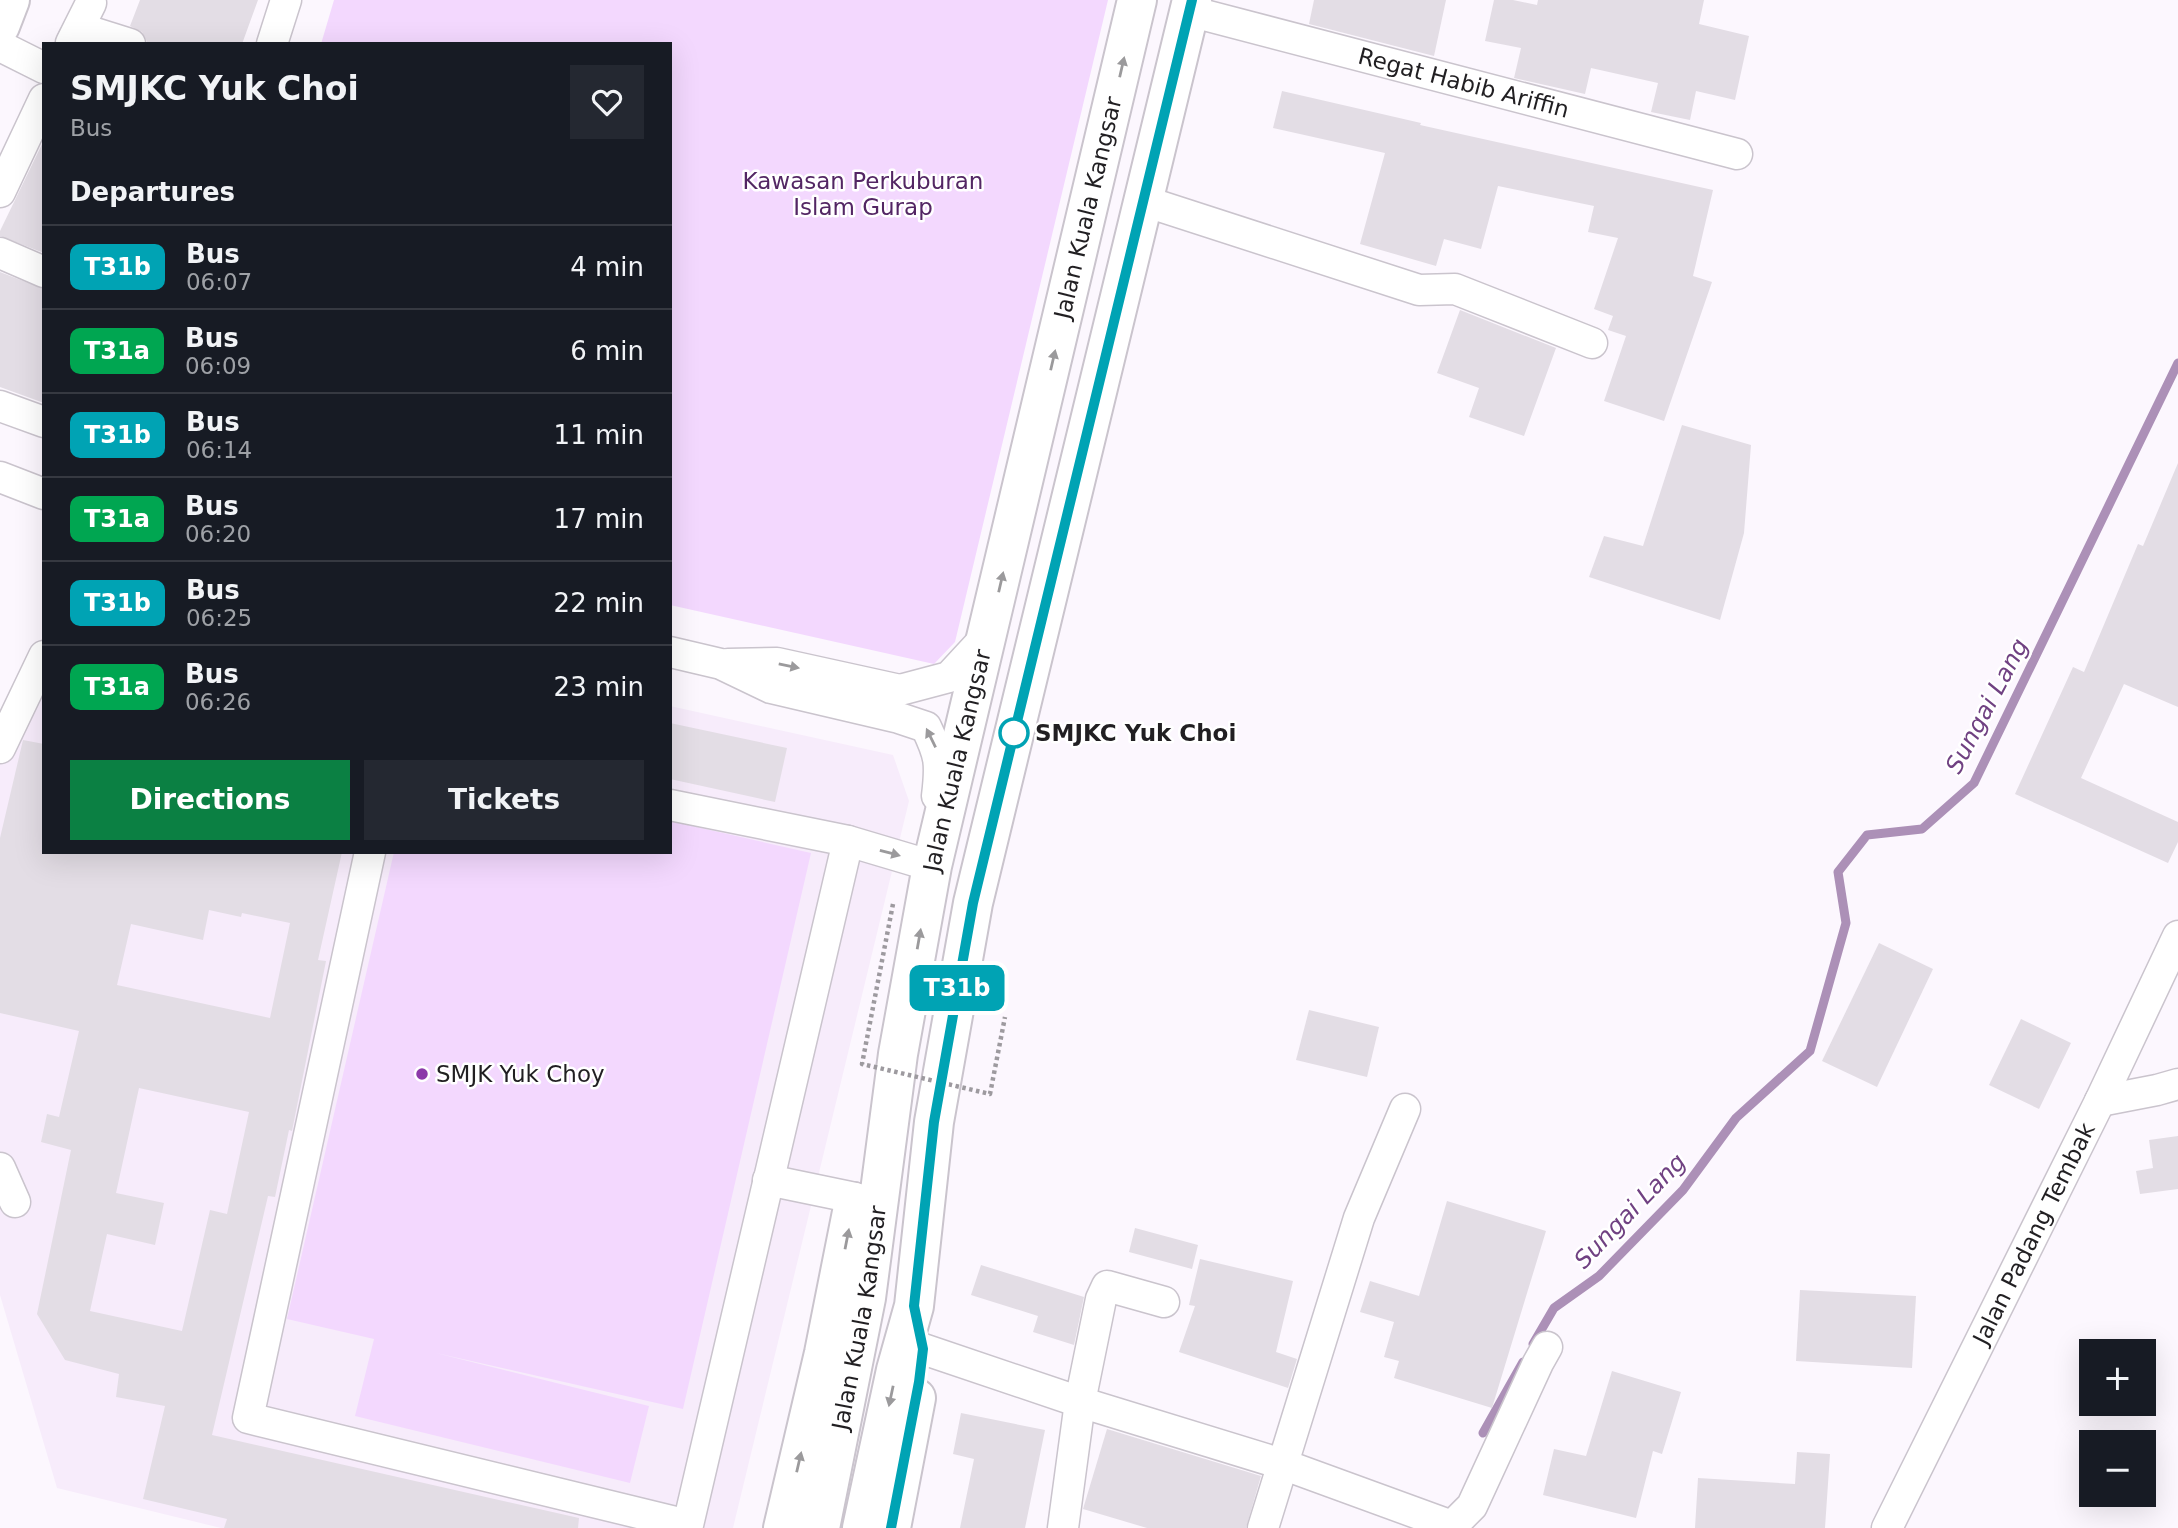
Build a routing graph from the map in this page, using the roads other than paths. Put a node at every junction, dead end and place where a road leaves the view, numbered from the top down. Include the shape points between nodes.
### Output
1 (10, 0) edge
2 (286, 0) edge
3 (1137, 0) edge
4 (1190, 6) edge
5 (0, 25) edge
6 (80, 25) edge
7 (125, 42) edge
8 (273, 42) edge
9 (0, 46) edge
10 (42, 67) edge
11 (42, 103) edge
12 (1737, 154) dead end
13 (0, 192) edge
14 (1144, 201) junction
15 (0, 253) edge
16 (42, 271) edge
17 (1592, 343) dead end
18 (0, 406) edge
19 (42, 421) edge
20 (0, 477) edge
21 (42, 493) edge
22 (989, 634) junction
23 (672, 652) edge
24 (42, 660) edge
25 (721, 664) junction
26 (0, 748) edge
27 (672, 805) edge
28 (942, 828) junction
29 (848, 841) junction
30 (370, 854) edge
31 (932, 866) junction
32 (2178, 936) edge
33 (898, 1054) junction
34 (2178, 1084) edge
35 (2100, 1101) junction
36 (1405, 1109) dead end
37 (0, 1168) edge
38 (768, 1180) junction
39 (855, 1198) junction
40 (15, 1202) dead end
41 (1164, 1301) dead end
42 (914, 1306) junction
43 (1547, 1347) dead end
44 (923, 1349) junction
45 (1080, 1402) junction
46 (1282, 1464) junction
47 (1452, 1527) edge
48 (783, 1528) edge
49 (820, 1528) edge
50 (862, 1528) edge
51 (891, 1528) edge
52 (1063, 1528) edge
53 (1263, 1528) edge
54 (1887, 1528) edge

1 - 5 main road
2 - 8 street
22 -> 3 main road, Jalan Kuala Kangsar
4 - 12 street, Regat Habib Ariffin
4 - 14 main road, Jalan Kuala Kangsar
6 - 7 street
9 - 10 street
11 - 13 street
14 - 17 street via 1419,290 1455,289
14 - 42 main road, Jalan Kuala Kangsar via 973,903 934,1122
15 - 16 street
18 - 19 street
20 - 21 street
25 -> 22 street via 777,663 900,690 949,677
22 - 28 main road, Jalan Kuala Kangsar
23 - 25 street
24 - 26 street
28 -> 25 street via 936,801 941,768 926,727 771,688
27 - 29 street
28 - 31 main road, Jalan Kuala Kangsar
29 -> 31 street
29 - 38 street
30 - 38 street via 248,1418 688,1525
33 -> 31 main road, Jalan Kuala Kangsar
32 - 35 street, Jalan Padang Tembak
33 - 39 main road
33 - 49 main road, Jalan Kuala Kangsar via 866,1297
34 - 35 street
35 - 54 street, Jalan Padang Tembak
36 - 46 street via 1359,1219
37 - 40 street
38 - 39 street
48 -> 39 main road
41 - 45 street via 1107,1286
42 - 44 main road
42 -> 50 main road, Jalan Kuala Kangsar
43 - 47 street via 1472,1506
44 - 45 street
44 - 51 main road
45 - 46 street
45 - 52 street
46 - 47 street
46 - 53 street

